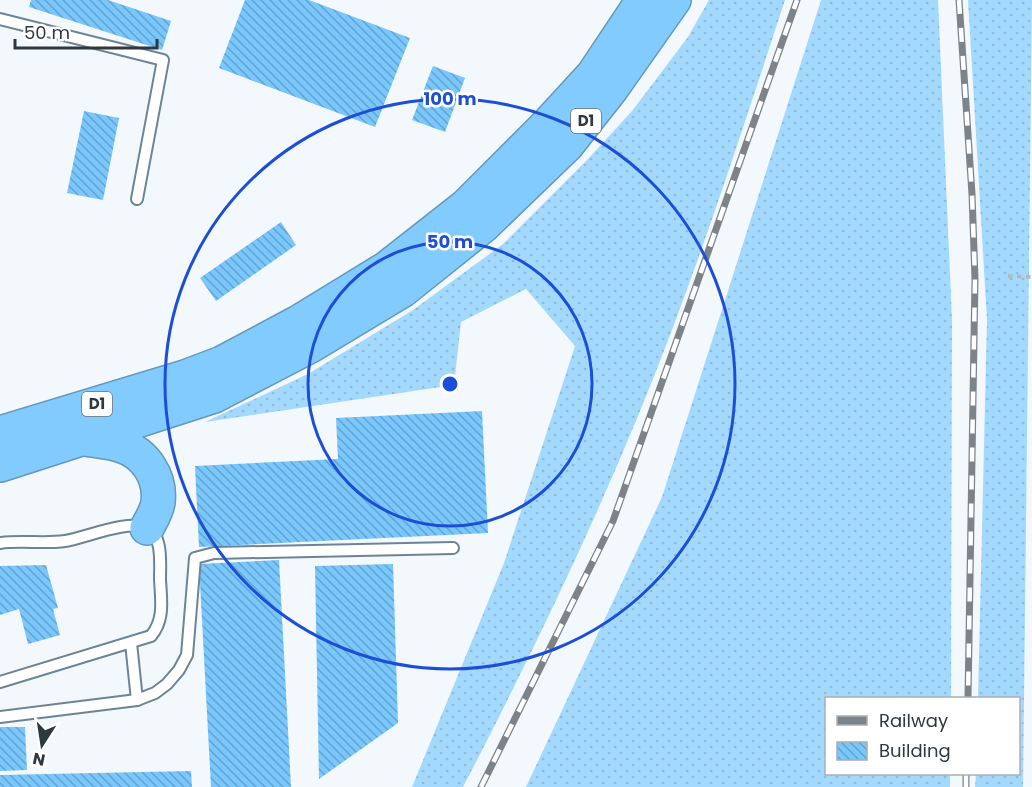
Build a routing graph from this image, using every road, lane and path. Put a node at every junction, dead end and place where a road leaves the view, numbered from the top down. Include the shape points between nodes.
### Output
1 (664, 1) edge
2 (0, 20) edge
3 (137, 198) dead end
4 (475, 216) junction
5 (1008, 276) dead end
6 (1032, 277) edge
7 (0, 433) edge
8 (80, 439) junction
9 (0, 465) edge
10 (147, 528) junction
11 (0, 543) edge
12 (453, 548) dead end
13 (130, 642) junction
14 (0, 682) edge
15 (137, 700) junction
16 (0, 717) edge

1 - 4 highway, D1 via 548,124
2 - 3 lane via 163,60
4 - 7 highway, D1 via 297,323 222,363
4 - 8 highway, D1 via 403,290 301,351 214,396
5 - 6 path
8 - 9 highway, D1
8 - 10 highway via 122,446 135,452 151,469 158,502
10 - 11 lane via 124,526 62,541
10 - 13 lane via 153,532 159,549 162,614 151,636
12 - 15 lane via 214,553 195,558 187,655 167,684
13 - 14 lane
13 - 15 lane
15 - 16 lane

